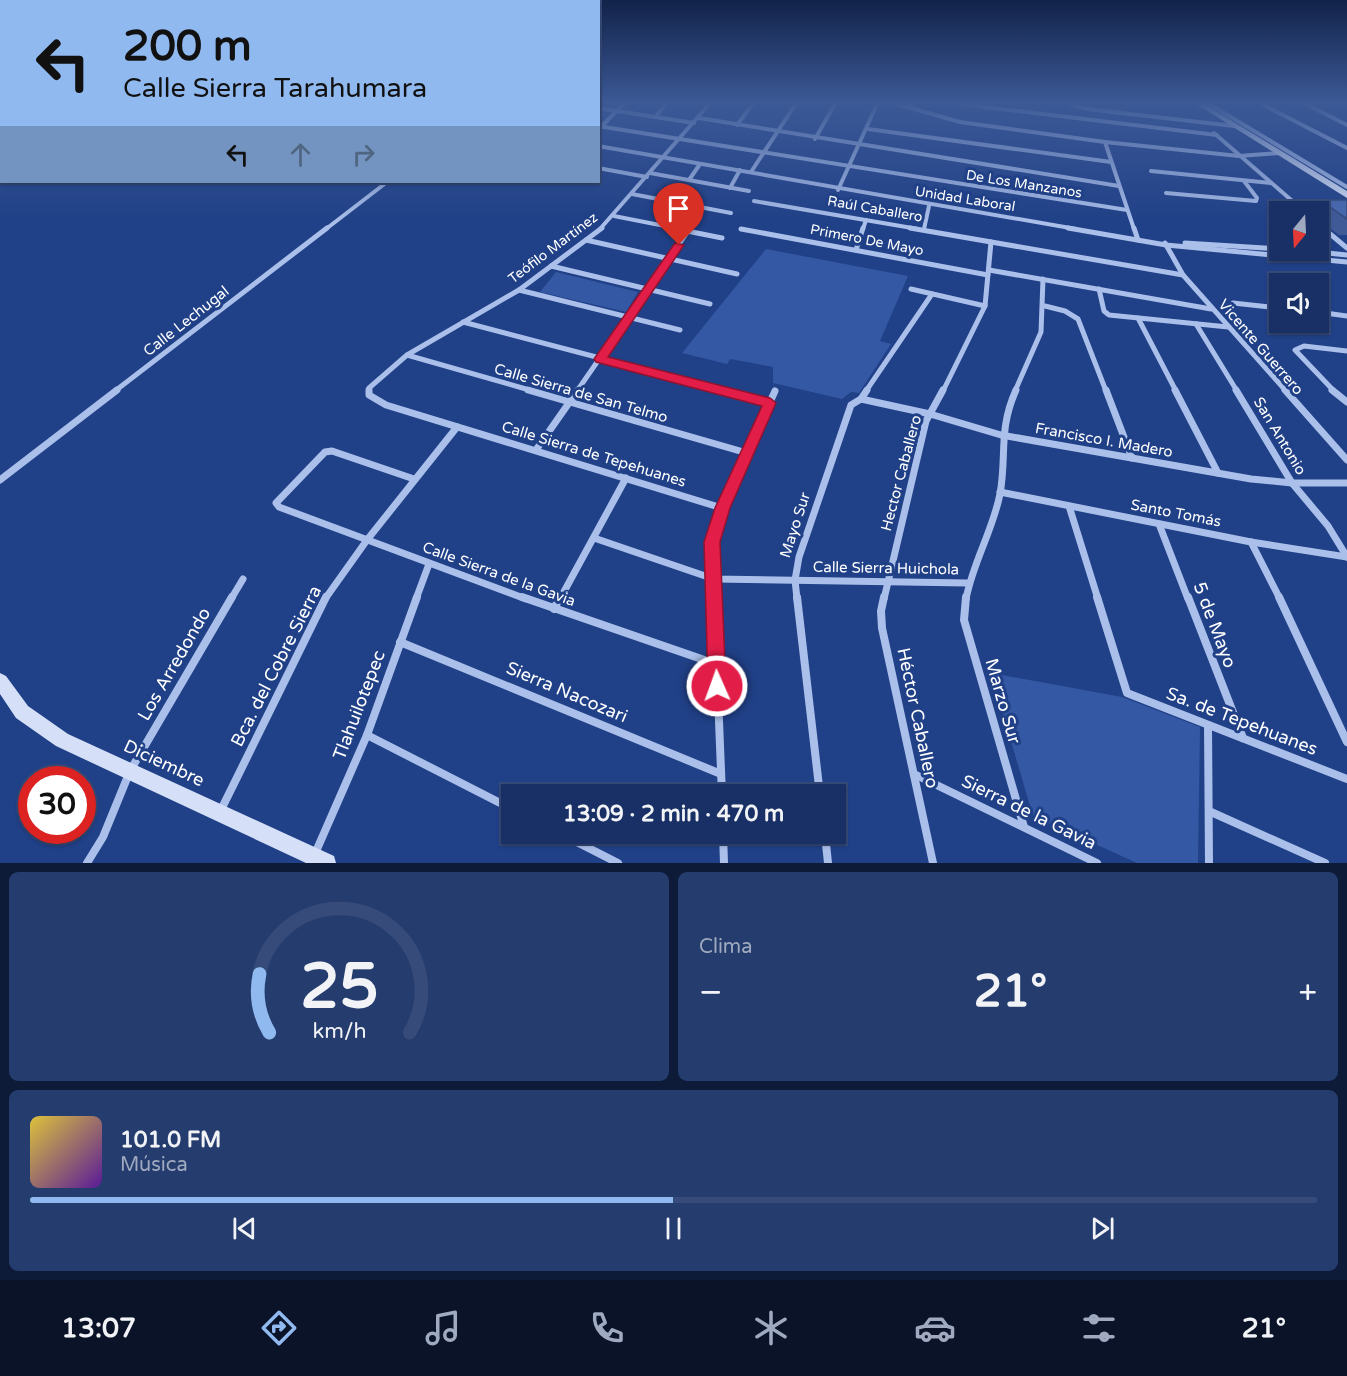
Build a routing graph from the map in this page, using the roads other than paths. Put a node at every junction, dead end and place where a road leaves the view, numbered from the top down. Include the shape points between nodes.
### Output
1 (678, 142) edge
2 (695, 142) edge
3 (770, 142) edge
4 (836, 142) edge
5 (862, 142) edge
6 (965, 142) edge
7 (1105, 142) edge
8 (1108, 142) edge
9 (1224, 142) edge
10 (1261, 142) edge
11 (1270, 142) edge
12 (600, 146) edge
13 (860, 146) junction
14 (763, 153) junction
15 (1279, 153) junction
16 (1239, 156) junction
17 (664, 158) junction
18 (1111, 162) junction
19 (700, 164) junction
20 (849, 167) junction
21 (600, 168) edge
22 (740, 171) junction
23 (1151, 171) dead end
24 (751, 172) junction
25 (648, 175) junction
26 (689, 180) junction
27 (386, 183) edge
28 (1246, 183) junction
29 (1272, 183) junction
30 (1119, 186) junction
31 (1347, 187) edge
32 (730, 188) junction
33 (1278, 188) junction
34 (838, 190) junction
35 (749, 191) dead end
36 (1166, 193) dead end
37 (632, 194) junction
38 (1347, 195) edge
39 (754, 201) dead end
40 (1293, 201) edge
41 (929, 206) junction
42 (1126, 210) junction
43 (731, 213) dead end
44 (614, 216) junction
45 (866, 220) junction
46 (741, 229) dead end
47 (924, 230) junction
48 (688, 231) junction
49 (1329, 233) edge
50 (722, 238) dead end
51 (586, 240) junction
52 (1138, 240) junction
53 (991, 242) junction
54 (1163, 244) junction
55 (1347, 248) edge
56 (1269, 249) edge
57 (856, 250) junction
58 (1329, 253) edge
59 (1347, 255) edge
60 (670, 259) junction
61 (1347, 262) edge
62 (551, 266) junction
63 (989, 273) junction
64 (737, 274) dead end
65 (1183, 274) junction
66 (1043, 279) junction
67 (648, 289) junction
68 (911, 289) dead end
69 (1099, 289) junction
70 (519, 290) junction
71 (932, 294) junction
72 (1233, 303) dead end
73 (710, 304) dead end
74 (985, 306) junction
75 (1045, 306) junction
76 (1269, 307) edge
77 (1212, 309) junction
78 (1329, 314) edge
79 (1347, 316) edge
80 (628, 317) junction
81 (1138, 318) junction
82 (462, 321) junction
83 (1196, 324) junction
84 (1229, 327) junction
85 (680, 330) dead end
86 (1347, 351) edge
87 (407, 355) junction
88 (600, 359) junction
89 (775, 391) dead end
90 (861, 399) junction
91 (569, 402) junction
92 (1347, 402) edge
93 (770, 403) junction
94 (930, 414) junction
95 (457, 427) junction
96 (1001, 435) junction
97 (536, 450) junction
98 (747, 453) junction
99 (1132, 458) junction
100 (1347, 460) edge
101 (1218, 473) junction
102 (626, 478) junction
103 (414, 479) junction
104 (0, 480) edge
105 (1292, 483) junction
106 (1347, 483) edge
107 (1000, 492) junction
108 (1069, 506) junction
109 (722, 508) junction
110 (1159, 524) junction
111 (594, 538) junction
112 (367, 540) junction
113 (1251, 542) junction
114 (1347, 557) edge
115 (429, 564) junction
116 (243, 579) dead end
117 (714, 579) junction
118 (889, 579) junction
119 (795, 580) junction
120 (967, 583) junction
121 (554, 609) junction
122 (400, 642) junction
123 (716, 664) junction
124 (0, 681) edge
125 (1208, 725) junction
126 (367, 735) junction
127 (1243, 738) junction
128 (1347, 742) edge
129 (130, 771) junction
130 (721, 774) junction
131 (914, 774) junction
132 (1347, 779) edge
133 (721, 784) edge
134 (819, 784) edge
135 (501, 803) edge
136 (220, 812) junction
137 (1211, 812) junction
138 (1024, 827) junction
139 (581, 844) edge
140 (723, 844) edge
141 (826, 844) edge
142 (321, 860) edge
143 (87, 863) edge
144 (618, 863) edge
145 (724, 863) edge
146 (828, 863) edge
147 (933, 863) edge
148 (1097, 863) edge
149 (1209, 863) edge
150 (1324, 863) edge

1 - 17 street, Teófilo Martínez
2 - 14 street, De Los Manzanos
3 - 14 street
4 - 13 street
5 - 13 street
6 - 18 street
7 - 18 street
8 - 16 street
9 - 16 street
10 - 15 main road
11 - 31 street
12 - 17 street, Unidad Laboral
13 - 20 street
13 - 30 street
14 - 20 street, De Los Manzanos
14 - 24 street
15 - 16 street
15 - 38 main road
16 - 29 street
17 - 19 street, Unidad Laboral
17 - 25 street, Teófilo Martínez
18 - 30 street
19 - 22 street, Unidad Laboral
19 - 26 street
20 - 34 street
20 - 42 street, De Los Manzanos
21 - 25 street
22 - 24 street, Unidad Laboral
22 - 32 street
23 - 28 street
24 - 34 street, Unidad Laboral
25 - 26 street
25 - 37 street, Teófilo Martínez
26 - 32 street
27 - 104 street, Calle Lechugal
28 - 29 street
28 - 33 street
28 - 36 street via 1256,201
29 - 33 street
30 - 42 street
32 - 35 street
33 - 40 street
34 - 41 street, Unidad Laboral
37 - 43 street
37 - 44 street, Teófilo Martínez
39 - 45 street, Raúl Caballero
41 - 47 street
41 - 52 street, Unidad Laboral
42 - 52 street
44 - 48 street
44 - 51 street, Teófilo Martínez
45 - 47 street, Raúl Caballero
45 - 57 street
46 - 57 street, Primero De Mayo
47 - 53 street, Raúl Caballero
48 - 50 street
48 - 60 street
49 - 55 street
51 - 60 street
51 - 62 street, Teófilo Martínez
52 - 54 street, Unidad Laboral
53 - 63 street, Hector Caballero
53 - 65 street, Raúl Caballero
54 - 56 street, Unidad Laboral
54 - 61 street, Unidad Laboral
54 - 65 street, Vicente Guerrero
57 - 63 street, Primero De Mayo
58 - 59 street
60 - 64 street
60 - 67 street
62 - 67 street
62 - 70 street, Teófilo Martínez
63 - 66 street, Primero De Mayo
63 - 74 street, Hector Caballero
65 - 77 street, Vicente Guerrero
66 - 69 street, Primero De Mayo
66 - 75 street, Marzo Sur
67 - 73 street
67 - 80 street
68 - 71 street
69 - 77 street, Primero De Mayo
69 - 81 street via 1106,313
70 - 80 street
70 - 82 street, Teófilo Martínez
71 - 74 street
71 - 90 street, Mayo Sur
72 - 76 street
74 - 94 street, Hector Caballero
75 - 96 street, Marzo Sur via 1039,338 1013,394
75 - 99 street via 1078,319
77 - 84 street, Vicente Guerrero
78 - 79 street
80 - 85 street
80 - 88 street
81 - 83 street
81 - 101 street
82 - 87 street, Teófilo Martínez
82 - 88 street
83 - 84 street
83 - 105 street, San Antonio
84 - 100 street, Vicente Guerrero
86 - 92 street via 1295,347
87 - 91 street, Calle Sierra de San Telmo
87 - 95 street, Calle Sierra de Tepehuanes via 376,380 369,394 386,405
88 - 91 street
88 - 93 street
89 - 93 street
90 - 94 street, Francisco I. Madero
90 - 119 street, Mayo Sur via 851,405 799,557
91 - 97 street
91 - 98 street, Calle Sierra de San Telmo
93 - 98 street
94 - 96 street, Francisco I. Madero
94 - 118 street, Hector Caballero
95 - 97 street, Calle Sierra de Tepehuanes
95 - 103 street, Bca. del Cobre Sierra
96 - 99 street, Francisco I. Madero
96 - 107 street, Marzo Sur
97 - 102 street, Calle Sierra de Tepehuanes
98 - 109 street
99 - 101 street, Francisco I. Madero
101 - 105 street, Francisco I. Madero
102 - 109 street, Calle Sierra de Tepehuanes
102 - 111 street
103 - 112 street, Bca. del Cobre Sierra
103 - 112 street, Calle Sierra de la Gavia via 325,452 276,503
105 - 106 street, Francisco I. Madero
105 - 114 street, San Antonio via 1328,526
107 - 108 street, Santo Tomás
107 - 120 street, Marzo Sur
108 - 110 street, Santo Tomás
108 - 125 street, Sa. de Tepehuanes via 1127,693
109 - 117 street via 712,542
110 - 113 street, Santo Tomás
110 - 127 street, 5 de Mayo
111 - 117 street, Calle Sierra Huichola
111 - 121 street
112 - 115 street, Calle Sierra de la Gavia
112 - 136 street, Bca. del Cobre Sierra via 321,604
113 - 114 street, Santo Tomás
113 - 128 street
115 - 121 street, Calle Sierra de la Gavia
115 - 122 street, Tlahuilotepec
116 - 129 street, Los Arredondo
117 - 119 street, Calle Sierra Huichola
117 - 123 street
118 - 119 street, Calle Sierra Huichola
118 - 120 street, Calle Sierra Huichola
118 - 131 street, Héctor Caballero via 882,597 882,628
119 - 134 street, Mayo Sur
120 - 138 street, Marzo Sur via 964,620
121 - 123 street, Calle Sierra de la Gavia
122 - 126 street, Tlahuilotepec
122 - 130 street, Sierra Nacozari
123 - 130 street
124 - 129 main road, Diciembre via 22,712 41,727
125 - 127 street, Sa. de Tepehuanes
125 - 137 street
126 - 135 street
126 - 142 street, Tlahuilotepec
127 - 132 street, Sa. de Tepehuanes
129 - 136 main road, Diciembre
129 - 143 street, Los Arredondo via 108,826
130 - 133 street
131 - 138 street, Sierra de la Gavia
131 - 147 street, Héctor Caballero
136 - 142 main road, Diciembre
137 - 149 street
137 - 150 street
138 - 148 street, Sierra de la Gavia
139 - 144 street
140 - 145 street
141 - 146 street

